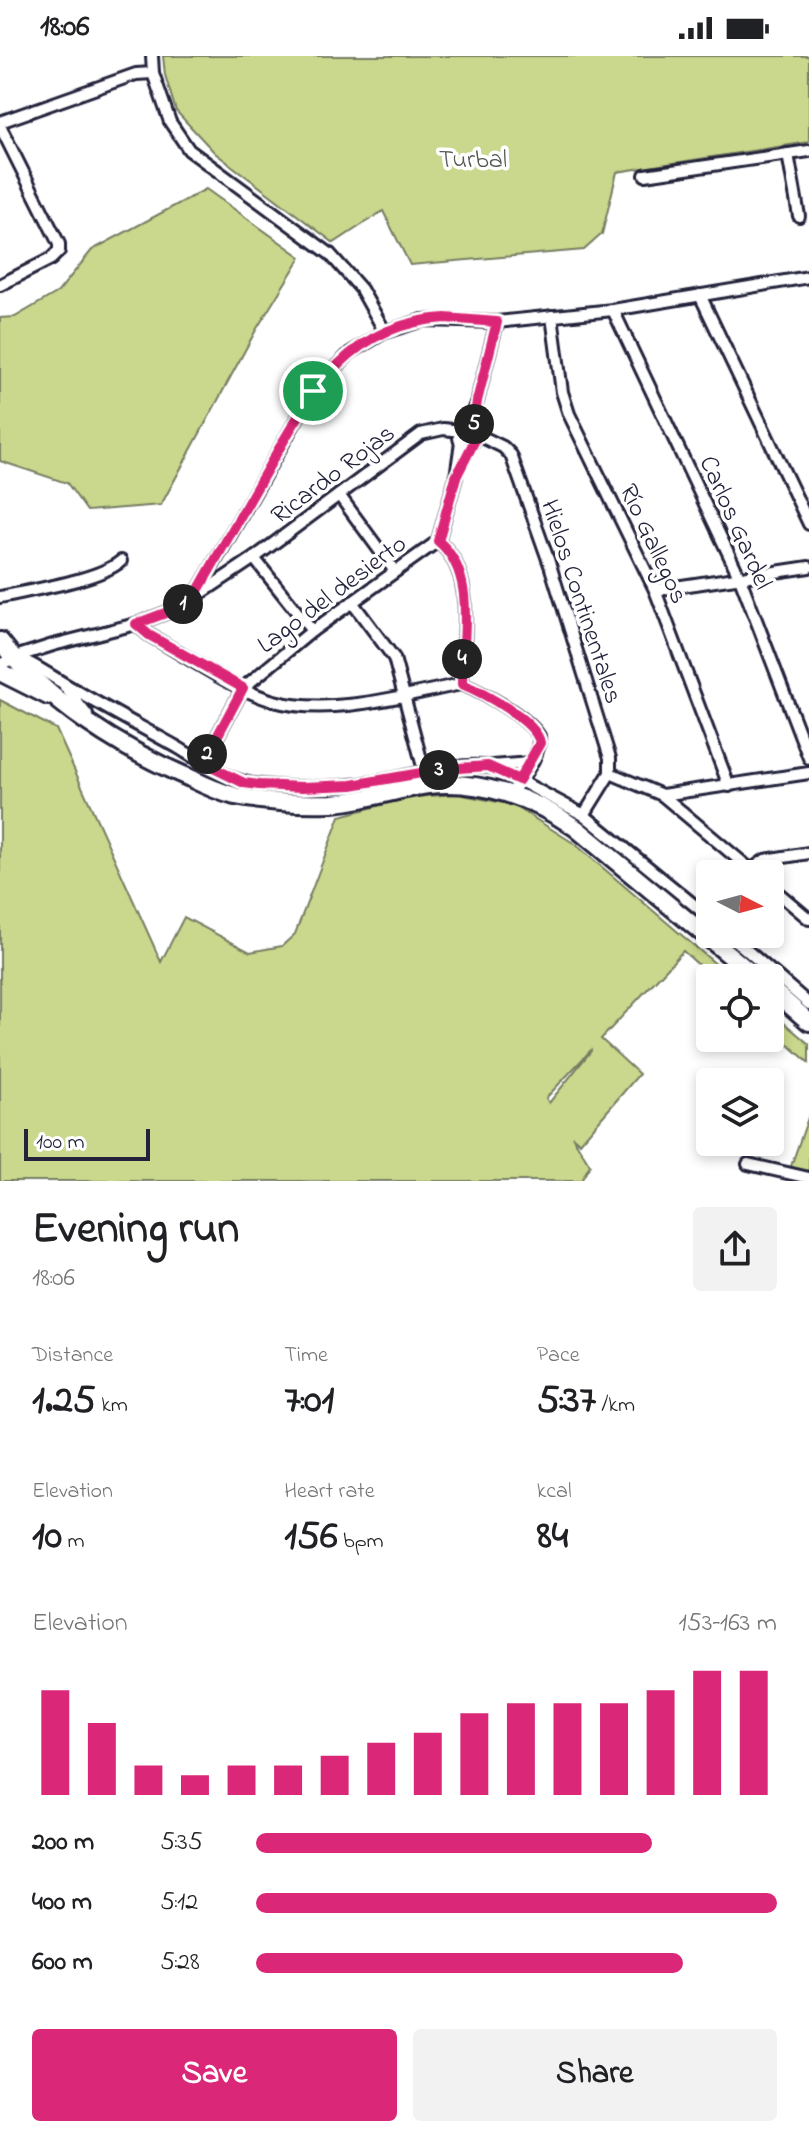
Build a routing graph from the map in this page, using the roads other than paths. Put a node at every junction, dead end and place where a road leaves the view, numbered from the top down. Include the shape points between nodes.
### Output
1 (152, 56) edge
2 (153, 73) junction
3 (0, 124) edge
4 (809, 151) edge
5 (788, 154) junction
6 (645, 175) dead end
7 (799, 216) dead end
8 (809, 277) edge
9 (0, 285) edge
10 (700, 295) junction
11 (613, 310) junction
12 (552, 316) junction
13 (497, 322) junction
14 (385, 332) junction
15 (468, 437) junction
16 (339, 495) junction
17 (809, 524) edge
18 (438, 541) junction
19 (254, 558) junction
20 (121, 561) dead end
21 (809, 567) edge
22 (394, 570) junction
23 (740, 578) junction
24 (655, 590) junction
25 (0, 597) edge
26 (194, 598) junction
27 (352, 602) junction
28 (136, 624) junction
29 (312, 631) junction
30 (0, 641) edge
31 (43, 648) junction
32 (8, 661) edge
33 (39, 666) junction
34 (0, 672) edge
35 (62, 683) junction
36 (462, 684) junction
37 (243, 688) junction
38 (404, 695) junction
39 (60, 702) junction
40 (98, 730) junction
41 (809, 758) edge
42 (203, 763) junction
43 (530, 763) junction
44 (488, 766) junction
45 (610, 773) junction
46 (809, 773) edge
47 (426, 779) junction
48 (729, 786) junction
49 (515, 787) junction
50 (662, 795) junction
51 (584, 815) junction
52 (809, 853) edge
53 (737, 860) edge
54 (765, 860) edge
55 (784, 897) edge
56 (696, 907) edge
57 (807, 916) edge
58 (744, 948) edge
59 (740, 964) edge
60 (784, 1000) edge
61 (809, 1004) edge
62 (809, 1022) edge
63 (748, 1164) dead end
64 (809, 1178) edge

1 - 2 street
2 - 3 street via 136,74
2 - 14 street via 170,122 189,150 330,254 361,289
3 - 9 street via 59,244 51,259
4 - 5 street
5 - 6 street
5 - 7 street
8 - 10 street
10 - 11 street
10 - 17 street
11 - 12 street
11 - 23 street, Carlos Gardel
12 - 13 street
12 - 24 street, Río Gallegos via 569,414
13 - 14 street via 423,320
13 - 15 street
14 - 26 street via 350,353 313,391
15 - 16 street, Ricardo Rojas via 443,429 421,434
15 - 18 street
15 - 45 street, Hielos Continentales via 503,447 511,455 550,565 610,758
16 - 19 street, Ricardo Rojas
16 - 22 street
18 - 22 street, Lago del desierto
18 - 36 street via 454,559 463,585
19 - 26 street, Ricardo Rojas
19 - 29 street
20 - 25 street via 91,575
21 - 23 street
22 - 27 street, Lago del desierto
23 - 24 street
23 - 41 street, Carlos Gardel
24 - 48 street, Río Gallegos
26 - 28 street, Ricardo Rojas
27 - 29 street, Lago del desierto
27 - 38 street via 394,658
28 - 31 street, Ricardo Rojas
28 - 37 street
29 - 37 street, Lago del desierto
30 - 32 main road
31 - 32 street, Ricardo Rojas
31 - 33 street
32 - 33 street
32 - 39 main road
33 - 35 street
34 - 39 main road
35 - 40 street
35 - 42 street
36 - 38 street
36 - 43 street via 536,731 540,743
37 - 38 street via 273,701 312,708
37 - 42 street, Lago del desierto
38 - 47 street
39 - 40 main road
40 - 47 main road via 186,777 260,800 334,802
42 - 47 street via 244,783 288,787
43 - 44 street
43 - 49 street
44 - 47 street
44 - 49 street
45 - 50 street
45 - 51 street
46 - 48 street
47 - 49 main road
48 - 50 street
49 - 51 street
49 - 59 main road via 576,828
50 - 53 street
51 - 56 street
52 - 54 street
55 - 57 street
58 - 61 street
60 - 62 main road
63 - 64 street

